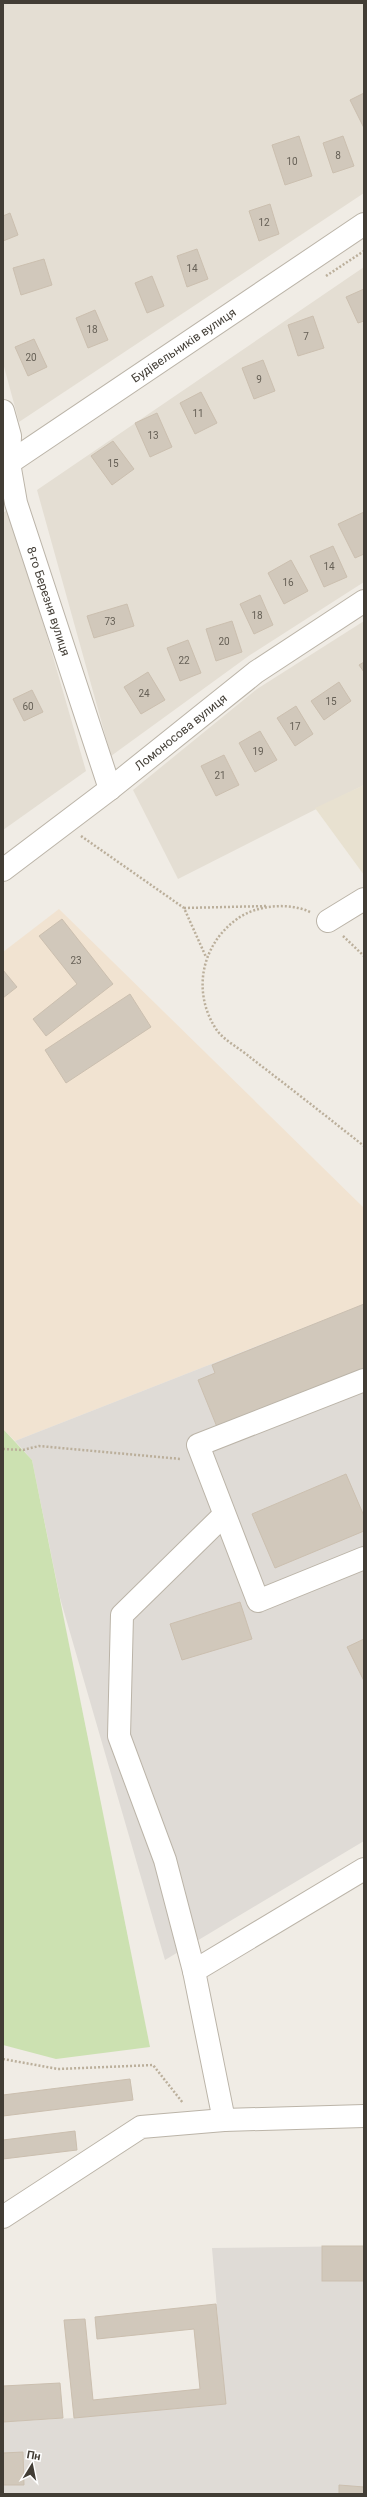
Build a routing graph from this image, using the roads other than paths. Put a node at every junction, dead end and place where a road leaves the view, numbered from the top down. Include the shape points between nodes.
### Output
1 (364, 224) edge
2 (3, 411) edge
3 (6, 465) edge
4 (364, 601) edge
5 (110, 789) junction
6 (3, 870) edge
7 (364, 899) edge
8 (328, 921) road end
9 (364, 1380) edge
10 (224, 1515) junction
11 (364, 1558) edge
12 (364, 1869) edge
13 (194, 1971) junction
14 (364, 2116) edge
15 (224, 2120) junction
16 (3, 2217) edge

1 - 3 street, Будівельників вулиця
2 - 3 street, 8-го Березня вулиця via 10,436
3 - 5 street, 8-го Березня вулиця via 16,504
4 - 5 street, Ломоносова вулиця via 256,672
5 - 6 street, Ломоносова вулиця
7 - 8 street
9 - 10 street via 198,1445
10 - 11 street via 258,1600
10 - 13 street via 122,1615 118,1736 165,1860
12 - 13 street
13 - 15 street
14 - 15 street
15 - 16 street via 141,2127

